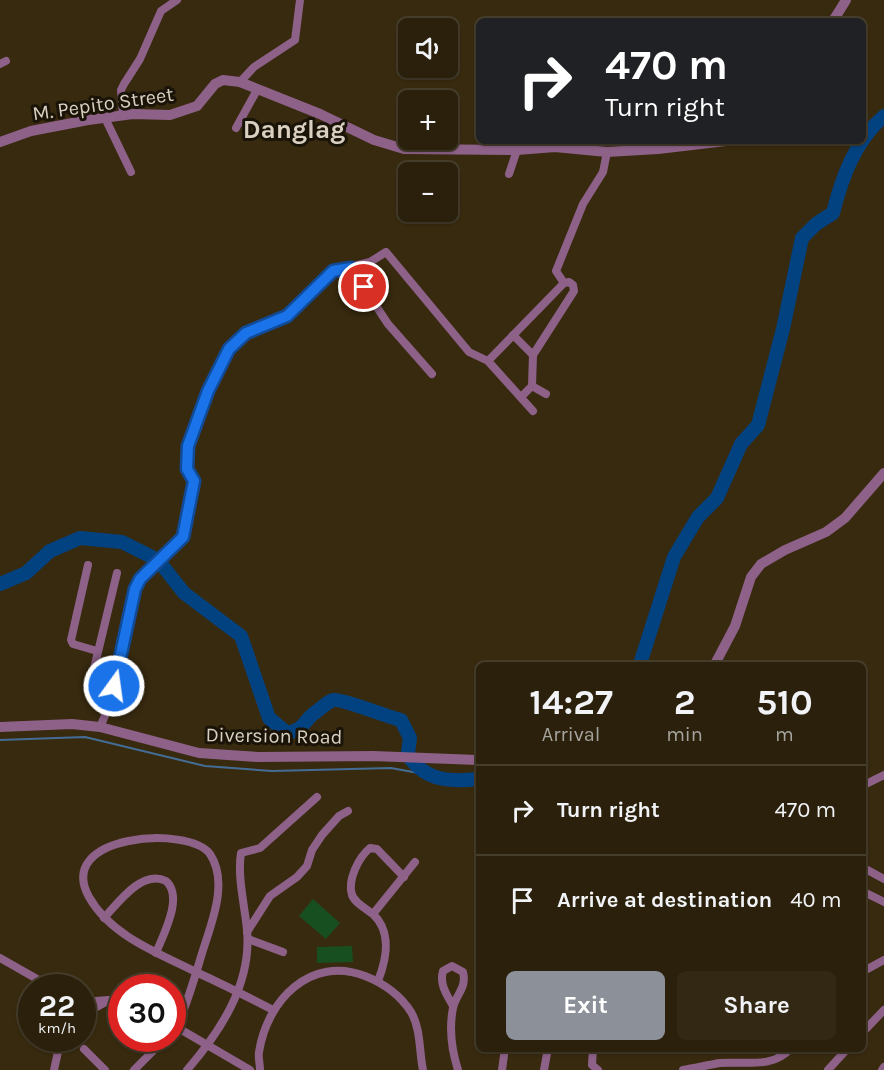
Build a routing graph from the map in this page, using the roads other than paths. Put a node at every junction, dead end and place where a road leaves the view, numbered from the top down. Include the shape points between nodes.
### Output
1 (177, 0) edge
2 (300, 0) edge
3 (846, 0) edge
4 (835, 18) edge
5 (248, 86) junction
6 (123, 115) junction
7 (105, 118) junction
8 (236, 128) dead end
9 (0, 142) edge
10 (556, 144) edge
11 (675, 144) edge
12 (641, 146) edge
13 (517, 150) junction
14 (607, 152) junction
15 (131, 172) dead end
16 (509, 174) dead end
17 (351, 268) junction
18 (564, 283) junction
19 (513, 335) junction
20 (533, 355) junction
21 (488, 361) junction
22 (432, 374) dead end
23 (532, 386) junction
24 (546, 394) dead end
25 (520, 397) junction
26 (533, 411) dead end
27 (884, 473) edge
28 (88, 564) dead end
29 (117, 573) dead end
30 (97, 651) junction
31 (716, 662) edge
32 (112, 693) junction
33 (0, 727) edge
34 (100, 727) junction
35 (476, 760) edge
36 (884, 775) edge
37 (866, 784) edge
38 (317, 797) dead end
39 (348, 811) dead end
40 (415, 862) dead end
41 (866, 869) edge
42 (404, 877) junction
43 (884, 879) edge
44 (866, 893) edge
45 (884, 902) edge
46 (373, 914) junction
47 (104, 918) junction
48 (247, 935) junction
49 (283, 952) dead end
50 (156, 953) junction
51 (0, 958) edge
52 (884, 960) edge
53 (866, 970) edge
54 (196, 972) junction
55 (28, 974) edge
56 (378, 981) junction
57 (237, 992) junction
58 (186, 997) edge
59 (453, 1006) dead end
60 (273, 1010) junction
61 (884, 1010) edge
62 (866, 1029) edge
63 (186, 1034) edge
64 (208, 1046) junction
65 (58, 1052) edge
66 (87, 1052) edge
67 (152, 1052) edge
68 (504, 1052) edge
69 (547, 1052) edge
70 (593, 1052) edge
71 (788, 1052) edge
72 (844, 1052) edge
73 (55, 1068) edge
74 (46, 1070) edge
75 (105, 1070) edge
76 (134, 1070) edge
77 (187, 1070) edge
78 (250, 1070) edge
79 (260, 1070) edge
80 (423, 1070) edge
81 (459, 1070) edge
82 (502, 1070) edge
83 (544, 1070) edge
84 (598, 1070) edge
85 (683, 1070) edge
86 (828, 1070) edge

1 - 6 street via 161,11 121,90
2 - 5 street via 295,40 254,67
3 - 4 street
5 - 6 street, M. Pepito Street via 223,80 197,106 170,115
5 - 8 street
5 - 13 street via 388,146
6 - 7 street, M. Pepito Street
7 - 9 street, M. Pepito Street via 31,131
7 - 15 street
10 - 13 street
10 - 14 street
11 - 12 street
12 - 14 street
13 - 16 street
14 - 18 street via 603,172 583,204 556,271
17 - 21 street via 386,252 469,352
17 - 22 street via 388,324
17 - 32 street via 333,271 287,316 246,333 229,349 203,404 186,454 187,469 194,481 186,528 179,542 153,565 135,589
18 - 19 street
18 - 20 street via 573,285 574,291
19 - 20 street
19 - 21 street
20 - 23 street
21 - 25 street
23 - 24 street
23 - 25 street
25 - 26 street
27 - 31 street via 845,518 826,532 761,564 751,577 735,626
28 - 30 street via 71,640
29 - 30 street
30 - 32 street via 92,685
32 - 34 street
33 - 34 street, Diversion Road
34 - 35 street, Diversion Road via 199,753
36 - 37 street
38 - 48 street via 260,848 241,853
39 - 48 street via 322,836 297,877 270,896
40 - 42 street
41 - 43 street
42 - 46 street
42 - 46 street via 377,849 370,848 363,854 351,886 353,896
44 - 45 street
46 - 56 street via 387,935 384,966
47 - 50 street
47 - 50 street via 137,885 158,879 166,882 173,895
47 - 54 street via 85,885 86,868 94,854 104,847 171,839 209,853 219,888
48 - 49 street
48 - 57 street
50 - 54 street
51 - 55 street
52 - 53 street
54 - 57 street
54 - 58 street
56 - 60 street via 344,970 323,970 304,979
56 - 80 street via 411,1012
57 - 60 street
57 - 64 street via 225,1021
59 - 81 street via 452,1045
60 - 79 street via 259,1053
61 - 62 street
63 - 64 street
64 - 77 street
64 - 78 street
65 - 73 street
66 - 75 street
67 - 76 street
68 - 82 street
69 - 83 street
70 - 84 street via 592,1065
71 - 85 street via 783,1058 761,1064 719,1064
72 - 86 street
73 - 74 street

